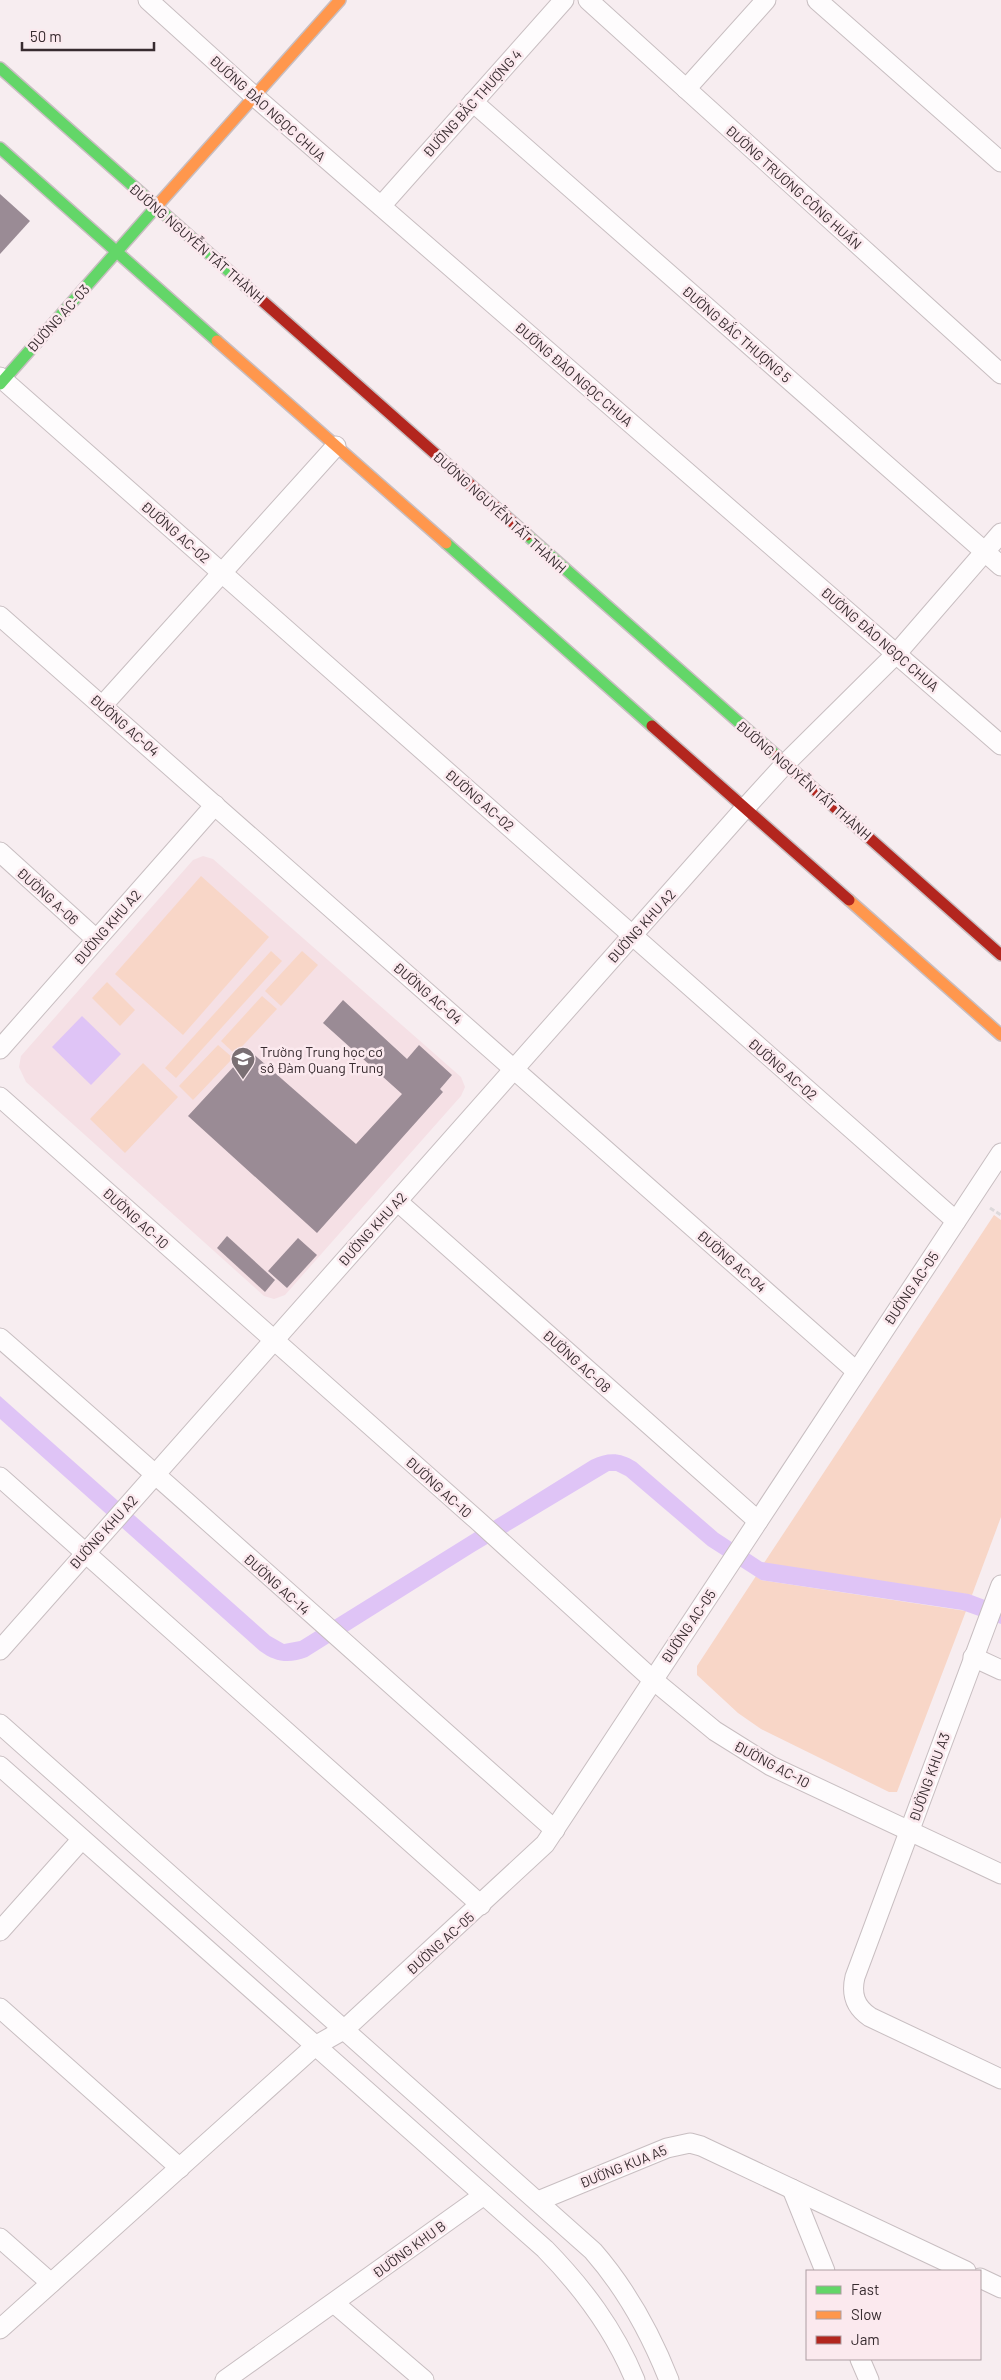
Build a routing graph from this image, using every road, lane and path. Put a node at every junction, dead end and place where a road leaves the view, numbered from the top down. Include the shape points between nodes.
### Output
1 (148, 0) edge
2 (340, 0) edge
3 (564, 0) edge
4 (588, 0) edge
5 (766, 0) edge
6 (817, 0) edge
7 (0, 68) edge
8 (686, 89) junction
9 (254, 96) junction
10 (473, 102) junction
11 (0, 148) edge
12 (1001, 162) edge
13 (381, 206) junction
14 (157, 207) junction
15 (117, 252) junction
16 (1001, 374) edge
17 (1, 380) edge
18 (336, 446) junction
19 (1001, 533) edge
20 (985, 551) junction
21 (1001, 566) edge
22 (222, 573) junction
23 (0, 616) edge
24 (897, 653) junction
25 (102, 706) junction
26 (1001, 745) edge
27 (786, 763) junction
28 (215, 805) junction
29 (745, 808) junction
30 (0, 852) edge
31 (632, 935) junction
32 (96, 939) junction
33 (1001, 955) edge
34 (1001, 1035) edge
35 (0, 1049) edge
36 (514, 1069) junction
37 (0, 1097) edge
38 (1001, 1153) edge
39 (397, 1201) junction
40 (990, 1208) dead end
41 (1001, 1215) edge
42 (956, 1221) junction
43 (0, 1338) edge
44 (274, 1340) junction
45 (856, 1371) junction
46 (156, 1473) junction
47 (0, 1476) edge
48 (758, 1521) junction
49 (85, 1552) junction
50 (1000, 1588) edge
51 (0, 1650) edge
52 (973, 1656) junction
53 (1001, 1670) edge
54 (652, 1679) junction
55 (0, 1724) edge
56 (0, 1766) edge
57 (555, 1830) junction
58 (909, 1830) junction
59 (82, 1839) junction
60 (1001, 1874) edge
61 (481, 1905) junction
62 (0, 1931) edge
63 (0, 2008) edge
64 (344, 2029) junction
65 (315, 2046) junction
66 (1001, 2079) edge
67 (180, 2168) junction
68 (792, 2189) junction
69 (484, 2195) junction
70 (538, 2201) junction
71 (0, 2238) edge
72 (825, 2270) edge
73 (964, 2270) edge
74 (981, 2278) edge
75 (51, 2283) junction
76 (1001, 2288) edge
77 (334, 2303) junction
78 (0, 2329) edge
79 (860, 2360) edge
80 (225, 2380) edge
81 (424, 2380) edge
82 (635, 2380) edge
83 (669, 2380) edge
84 (869, 2380) edge

1 - 9 street, ĐƯỜNG ĐÀO NGỌC CHUA
2 - 9 main road, ĐƯỜNG AC-03
3 - 10 street, ĐƯỜNG BẮC THƯỢNG 4
4 - 8 street, ĐƯỜNG TRƯƠNG CÔNG HUẤN
5 - 8 street
6 - 12 street
7 - 14 main road, ĐƯỜNG NGUYỄN TẤT THÀNH
8 - 16 street, ĐƯỜNG TRƯƠNG CÔNG HUẤN
9 - 13 street, ĐƯỜNG ĐÀO NGỌC CHUA
9 - 14 main road, ĐƯỜNG AC-03
10 - 13 street, ĐƯỜNG BẮC THƯỢNG 4
10 - 20 street, ĐƯỜNG BẮC THƯỢNG 5
11 - 15 main road
13 - 24 street, ĐƯỜNG ĐÀO NGỌC CHUA
14 - 15 main road, ĐƯỜNG AC-03
14 - 27 main road, ĐƯỜNG NGUYỄN TẤT THÀNH
15 - 17 main road, ĐƯỜNG AC-03
15 - 18 main road
17 - 22 street, ĐƯỜNG AC-02
18 - 22 street
18 - 29 main road
19 - 20 street, ĐƯỜNG KHU A2
20 - 21 street, ĐƯỜNG BẮC THƯỢNG 5
20 - 24 street, ĐƯỜNG KHU A2
22 - 25 street
22 - 31 street, ĐƯỜNG AC-02
23 - 25 street, ĐƯỜNG AC-04
24 - 26 street, ĐƯỜNG ĐÀO NGỌC CHUA
24 - 27 street, ĐƯỜNG KHU A2
25 - 28 street, ĐƯỜNG AC-04
27 - 29 street, ĐƯỜNG KHU A2
27 - 33 main road, ĐƯỜNG NGUYỄN TẤT THÀNH
28 - 32 street, ĐƯỜNG KHU A2
28 - 36 street, ĐƯỜNG AC-04
29 - 31 street, ĐƯỜNG KHU A2
29 - 34 main road
30 - 32 street, ĐƯỜNG A-06
31 - 36 street, ĐƯỜNG KHU A2
31 - 42 street, ĐƯỜNG AC-02
32 - 35 street, ĐƯỜNG KHU A2
36 - 39 street, ĐƯỜNG KHU A2
36 - 45 street, ĐƯỜNG AC-04
37 - 44 street, ĐƯỜNG AC-10
38 - 42 street, ĐƯỜNG AC-05
39 - 44 street, ĐƯỜNG KHU A2
39 - 48 street, ĐƯỜNG AC-08
40 - 41 path
42 - 45 street, ĐƯỜNG AC-05
43 - 46 street, ĐƯỜNG AC-14
44 - 46 street, ĐƯỜNG KHU A2
44 - 54 street, ĐƯỜNG AC-10
45 - 48 street, ĐƯỜNG AC-05
46 - 49 street, ĐƯỜNG KHU A2
46 - 57 street, ĐƯỜNG AC-14
47 - 49 street
48 - 54 street, ĐƯỜNG AC-05
49 - 51 street, ĐƯỜNG KHU A2
49 - 61 street
50 - 52 street, ĐƯỜNG KHU A3
52 - 53 street
52 - 58 street, ĐƯỜNG KHU A3
54 - 57 street, ĐƯỜNG AC-05
54 - 58 street, ĐƯỜNG AC-10 via 754,1757
55 - 64 street
56 - 59 street
57 - 61 street, ĐƯỜNG AC-05 via 534,1856
58 - 60 street, ĐƯỜNG KHU A3
58 - 66 street via 855,1977 854,2000 870,2017
59 - 62 street
59 - 65 street
61 - 64 street, ĐƯỜNG AC-05
63 - 67 street
64 - 65 street, ĐƯỜNG AC-05
64 - 70 street
65 - 67 street, ĐƯỜNG AC-05
65 - 69 street
67 - 75 street, ĐƯỜNG AC-05
68 - 70 street, ĐƯỜNG KUA A5 via 701,2146 690,2144 667,2148
68 - 72 street
68 - 73 street, ĐƯỜNG KUA A5
69 - 77 street, ĐƯỜNG KHU B
69 - 82 street via 545,2249 585,2292 616,2341
70 - 83 street via 614,2274 647,2330
71 - 75 street
74 - 76 street
75 - 78 street, ĐƯỜNG AC-05
77 - 80 street, ĐƯỜNG KHU B
77 - 81 street
79 - 84 street

